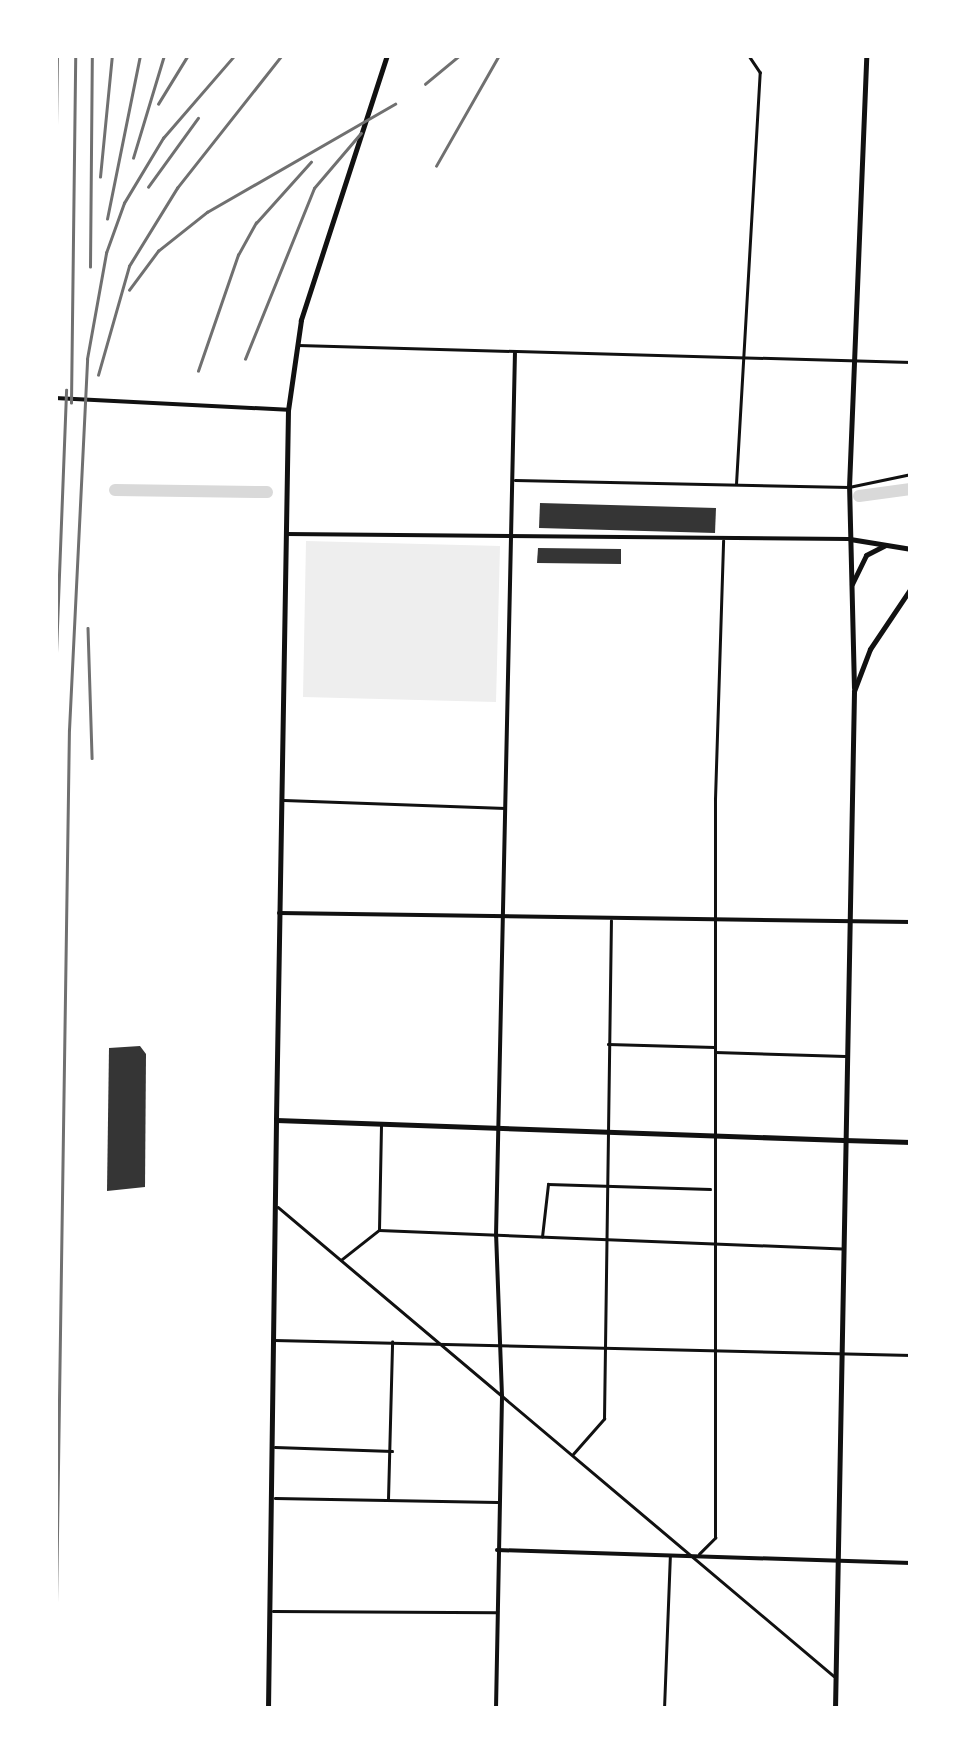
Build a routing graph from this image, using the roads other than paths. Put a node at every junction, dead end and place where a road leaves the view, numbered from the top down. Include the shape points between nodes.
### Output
1 (387, 55) edge
2 (748, 55) edge
3 (866, 55) edge
4 (296, 345) junction
5 (516, 353) junction
6 (744, 359) junction
7 (854, 360) junction
8 (911, 362) edge
9 (55, 398) edge
10 (288, 410) junction
11 (911, 474) edge
12 (514, 480) junction
13 (736, 484) junction
14 (849, 487) junction
15 (286, 534) junction
16 (511, 536) junction
17 (723, 539) junction
18 (848, 539) junction
19 (886, 545) junction
20 (911, 549) edge
21 (911, 588) edge
22 (850, 592) junction
23 (854, 691) junction
24 (281, 800) junction
25 (507, 808) junction
26 (279, 913) junction
27 (506, 920) junction
28 (851, 920) junction
29 (611, 921) junction
30 (715, 921) junction
31 (911, 922) edge
32 (606, 1044) junction
33 (714, 1050) junction
34 (845, 1056) junction
35 (276, 1120) junction
36 (381, 1124) junction
37 (498, 1128) junction
38 (606, 1132) junction
39 (713, 1135) junction
40 (844, 1140) junction
41 (911, 1142) edge
42 (605, 1186) junction
43 (712, 1189) junction
44 (275, 1205) junction
45 (379, 1230) junction
46 (496, 1236) junction
47 (542, 1238) junction
48 (605, 1240) junction
49 (719, 1244) junction
50 (842, 1248) junction
51 (340, 1260) junction
52 (273, 1340) junction
53 (392, 1342) junction
54 (436, 1342) junction
55 (502, 1345) junction
56 (608, 1348) junction
57 (719, 1352) junction
58 (840, 1354) junction
59 (911, 1355) edge
60 (502, 1396) junction
61 (272, 1447) junction
62 (393, 1451) junction
63 (572, 1456) junction
64 (270, 1498) junction
65 (388, 1500) junction
66 (498, 1502) junction
67 (497, 1550) junction
68 (670, 1554) junction
69 (688, 1554) junction
70 (699, 1554) junction
71 (837, 1562) junction
72 (911, 1563) edge
73 (269, 1610) junction
74 (497, 1612) junction
75 (835, 1676) junction
76 (268, 1709) edge
77 (496, 1709) edge
78 (664, 1709) edge
79 (835, 1709) edge

1 - 4 main road
2 - 6 street via 760,73
3 - 7 main road
4 - 5 street
4 - 10 main road
5 - 6 street
5 - 12 street
6 - 7 street
6 - 13 street
7 - 8 street
7 - 14 main road
9 - 10 street
10 - 15 main road
11 - 14 street
12 - 13 street
12 - 16 street
13 - 14 street
14 - 18 main road
15 - 16 street
15 - 24 main road
16 - 17 street
16 - 25 street
17 - 18 street
17 - 30 street
18 - 19 main road
18 - 22 main road
19 - 20 main road
19 - 22 main road via 856,567
21 - 23 main road via 878,634
22 - 23 main road
23 - 28 main road
24 - 25 street
24 - 26 main road
25 - 27 street
26 - 27 street
26 - 35 main road
27 - 29 street
27 - 37 street
28 - 30 street
28 - 31 street
28 - 34 main road
29 - 30 street
29 - 32 street
30 - 33 street
32 - 33 street
32 - 38 street
33 - 34 street
33 - 39 street
34 - 40 main road
35 - 36 main road
35 - 44 main road
36 - 37 main road
36 - 45 street
37 - 38 main road
37 - 46 street
38 - 39 main road
38 - 42 street
39 - 40 main road
39 - 43 street
40 - 41 main road
40 - 50 main road
42 - 43 street
42 - 47 street via 548,1184
42 - 48 street
43 - 49 street
44 - 51 street
44 - 52 main road
45 - 46 street
45 - 51 street
46 - 47 street
46 - 55 street
47 - 48 street
48 - 49 street
48 - 56 street
49 - 50 street
49 - 57 street
50 - 58 main road
51 - 54 street
52 - 53 street
52 - 61 main road
53 - 54 street
53 - 62 street
54 - 55 street
54 - 60 street
55 - 56 street
55 - 60 street
56 - 57 street
56 - 63 street via 604,1420
57 - 58 street
57 - 70 street via 715,1538
58 - 59 street
58 - 71 main road
60 - 63 street
60 - 66 street
61 - 62 street
61 - 64 main road
62 - 65 street
63 - 69 street
64 - 65 street
64 - 73 main road
65 - 66 street
66 - 67 street
67 - 68 street
67 - 74 street
68 - 69 street
68 - 78 street
69 - 70 street
69 - 75 street
70 - 71 street
71 - 72 street
71 - 75 main road
73 - 74 street
73 - 76 main road
74 - 77 street
75 - 79 main road

